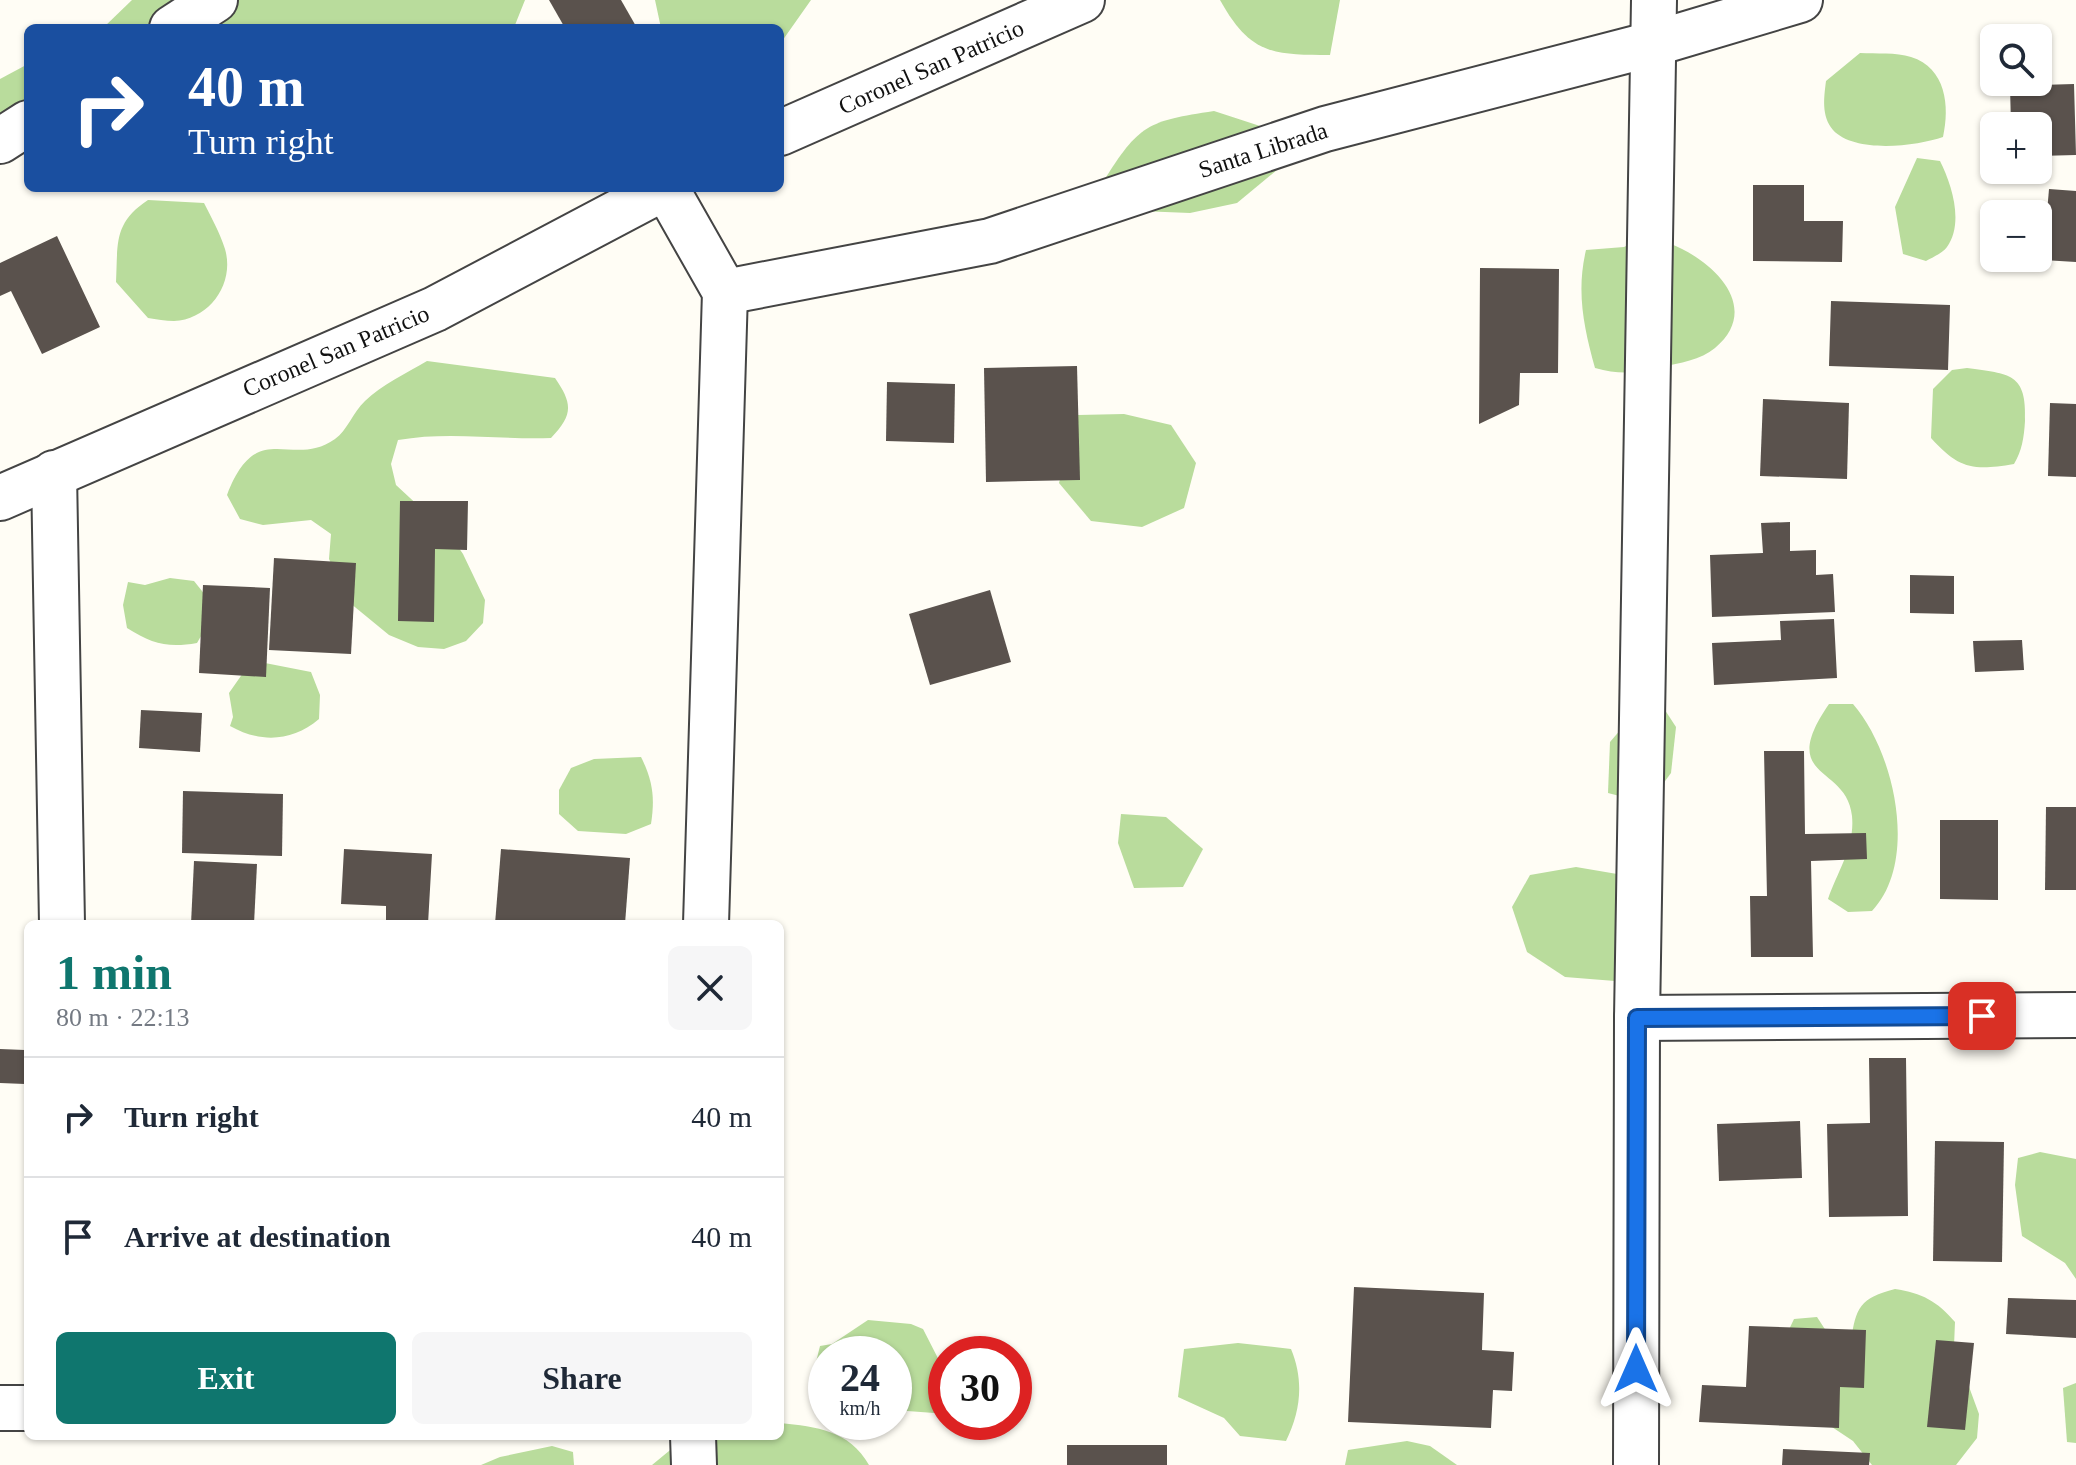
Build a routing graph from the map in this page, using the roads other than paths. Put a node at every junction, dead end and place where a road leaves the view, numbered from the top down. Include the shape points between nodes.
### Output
1 (215, 0) edge
2 (1082, 0) edge
3 (1654, 0) edge
4 (1800, 0) edge
5 (178, 24) edge
6 (1656, 43) junction
7 (24, 126) edge
8 (784, 131) edge
9 (0, 141) edge
10 (657, 192) edge
11 (667, 192) edge
12 (725, 292) junction
13 (54, 473) junction
14 (0, 498) edge
15 (62, 920) edge
16 (706, 920) edge
17 (2076, 1015) edge
18 (1637, 1018) junction
19 (0, 1408) edge
20 (24, 1408) edge
21 (693, 1440) edge
22 (694, 1465) edge
23 (1636, 1465) edge

1 - 5 street
2 - 8 street, Coronel San Patricio
3 - 6 street
4 - 6 street, Santa Librada
6 - 12 street, Santa Librada via 1325,129 990,241
6 - 18 street
7 - 9 street
10 - 13 street, Coronel San Patricio via 435,309
11 - 12 street
12 - 16 street
13 - 14 street, Coronel San Patricio
13 - 15 street
17 - 18 street
18 - 23 street
19 - 20 street
21 - 22 street

